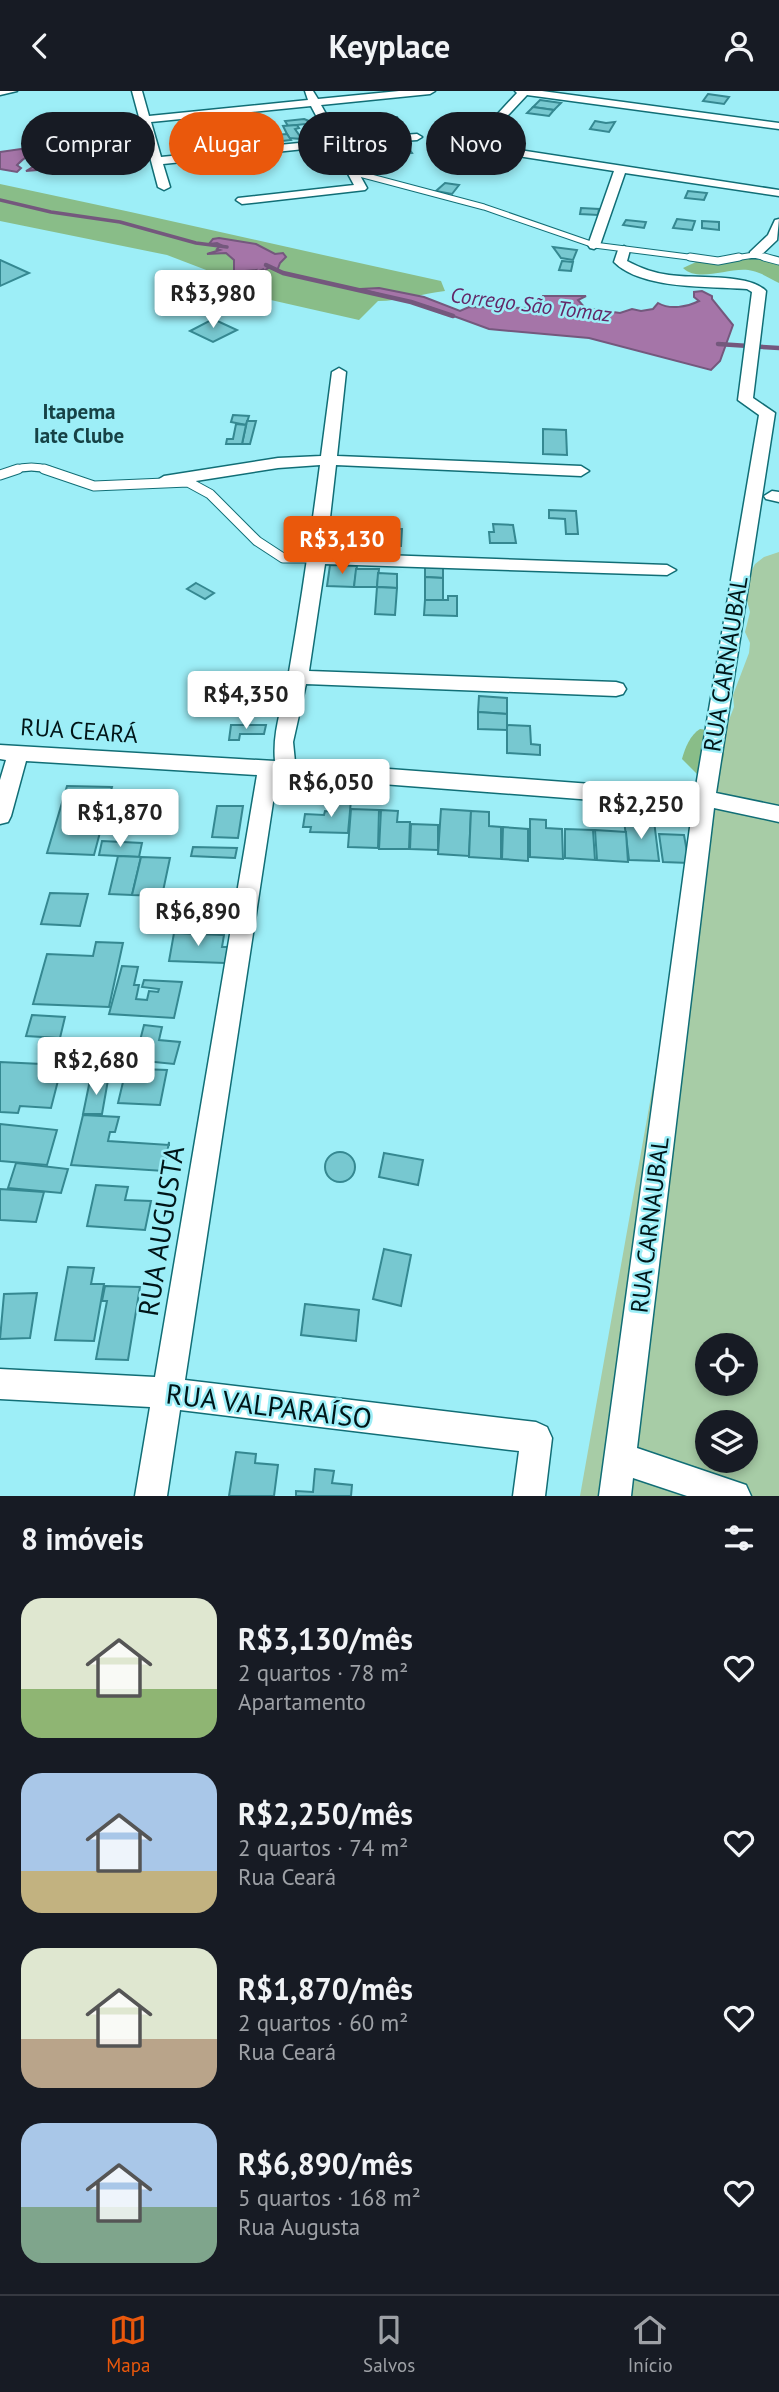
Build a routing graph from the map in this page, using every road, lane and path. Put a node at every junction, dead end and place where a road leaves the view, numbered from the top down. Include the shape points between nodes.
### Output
1 (12, 91) edge
2 (137, 91) edge
3 (430, 91) edge
4 (522, 91) edge
5 (0, 92) edge
6 (312, 96) edge
7 (143, 112) edge
8 (321, 112) edge
9 (155, 118) edge
10 (779, 126) edge
11 (412, 137) edge
12 (417, 137) dead end
13 (298, 146) edge
14 (155, 154) edge
15 (157, 161) junction
16 (621, 169) junction
17 (354, 175) edge
18 (363, 175) edge
19 (164, 187) dead end
20 (779, 193) edge
21 (242, 200) dead end
22 (779, 223) edge
23 (594, 245) junction
24 (624, 250) junction
25 (754, 255) junction
26 (779, 261) edge
27 (339, 372) dead end
28 (773, 414) edge
29 (329, 460) junction
30 (581, 471) dead end
31 (0, 475) edge
32 (164, 481) junction
33 (317, 558) junction
34 (667, 570) dead end
35 (298, 677) junction
36 (616, 689) dead end
37 (9, 752) edge
38 (277, 769) junction
39 (658, 797) dead end
40 (705, 798) junction
41 (779, 814) edge
42 (0, 816) edge
43 (0, 1384) edge
44 (167, 1393) junction
45 (621, 1458) junction
46 (151, 1496) edge
47 (529, 1496) edge
48 (615, 1496) edge
49 (735, 1496) edge

1 - 5 street
2 - 7 street
3 - 6 street
4 - 10 street
4 - 16 street via 473,146
6 - 8 street
6 - 9 street
11 - 12 street
13 - 15 street
14 - 15 street
15 - 19 street
16 - 20 street
16 - 23 street
17 - 21 street via 361,188
18 - 23 lane via 484,207
22 - 25 street via 773,237
23 - 24 lane
24 - 25 lane via 718,261
24 - 28 street, RUA CARNAUBAL via 620,262 633,270 658,277 750,285 759,291 745,400
25 - 26 lane
27 - 29 street, RUA AUGUSTA
28 - 40 street, RUA CARNAUBAL
29 - 30 street
29 - 32 street
29 - 33 street, RUA AUGUSTA
31 - 32 lane via 40,467 94,486
32 - 33 lane via 188,482 210,494 257,541 283,558
33 - 34 street
33 - 35 street, RUA AUGUSTA
35 - 36 street
35 - 38 street, RUA AUGUSTA
37 - 38 street, RUA CEARÁ
37 - 42 street
38 - 39 street, RUA CEARÁ
38 - 44 street, RUA AUGUSTA
40 - 41 street
40 - 45 street, RUA CARNAUBAL
43 - 44 street, RUA VALPARAÍSO
44 - 46 street, RUA AUGUSTA
44 - 47 street, RUA VALPARAÍSO via 536,1438
45 - 48 street, RUA CARNAUBAL
45 - 49 street

